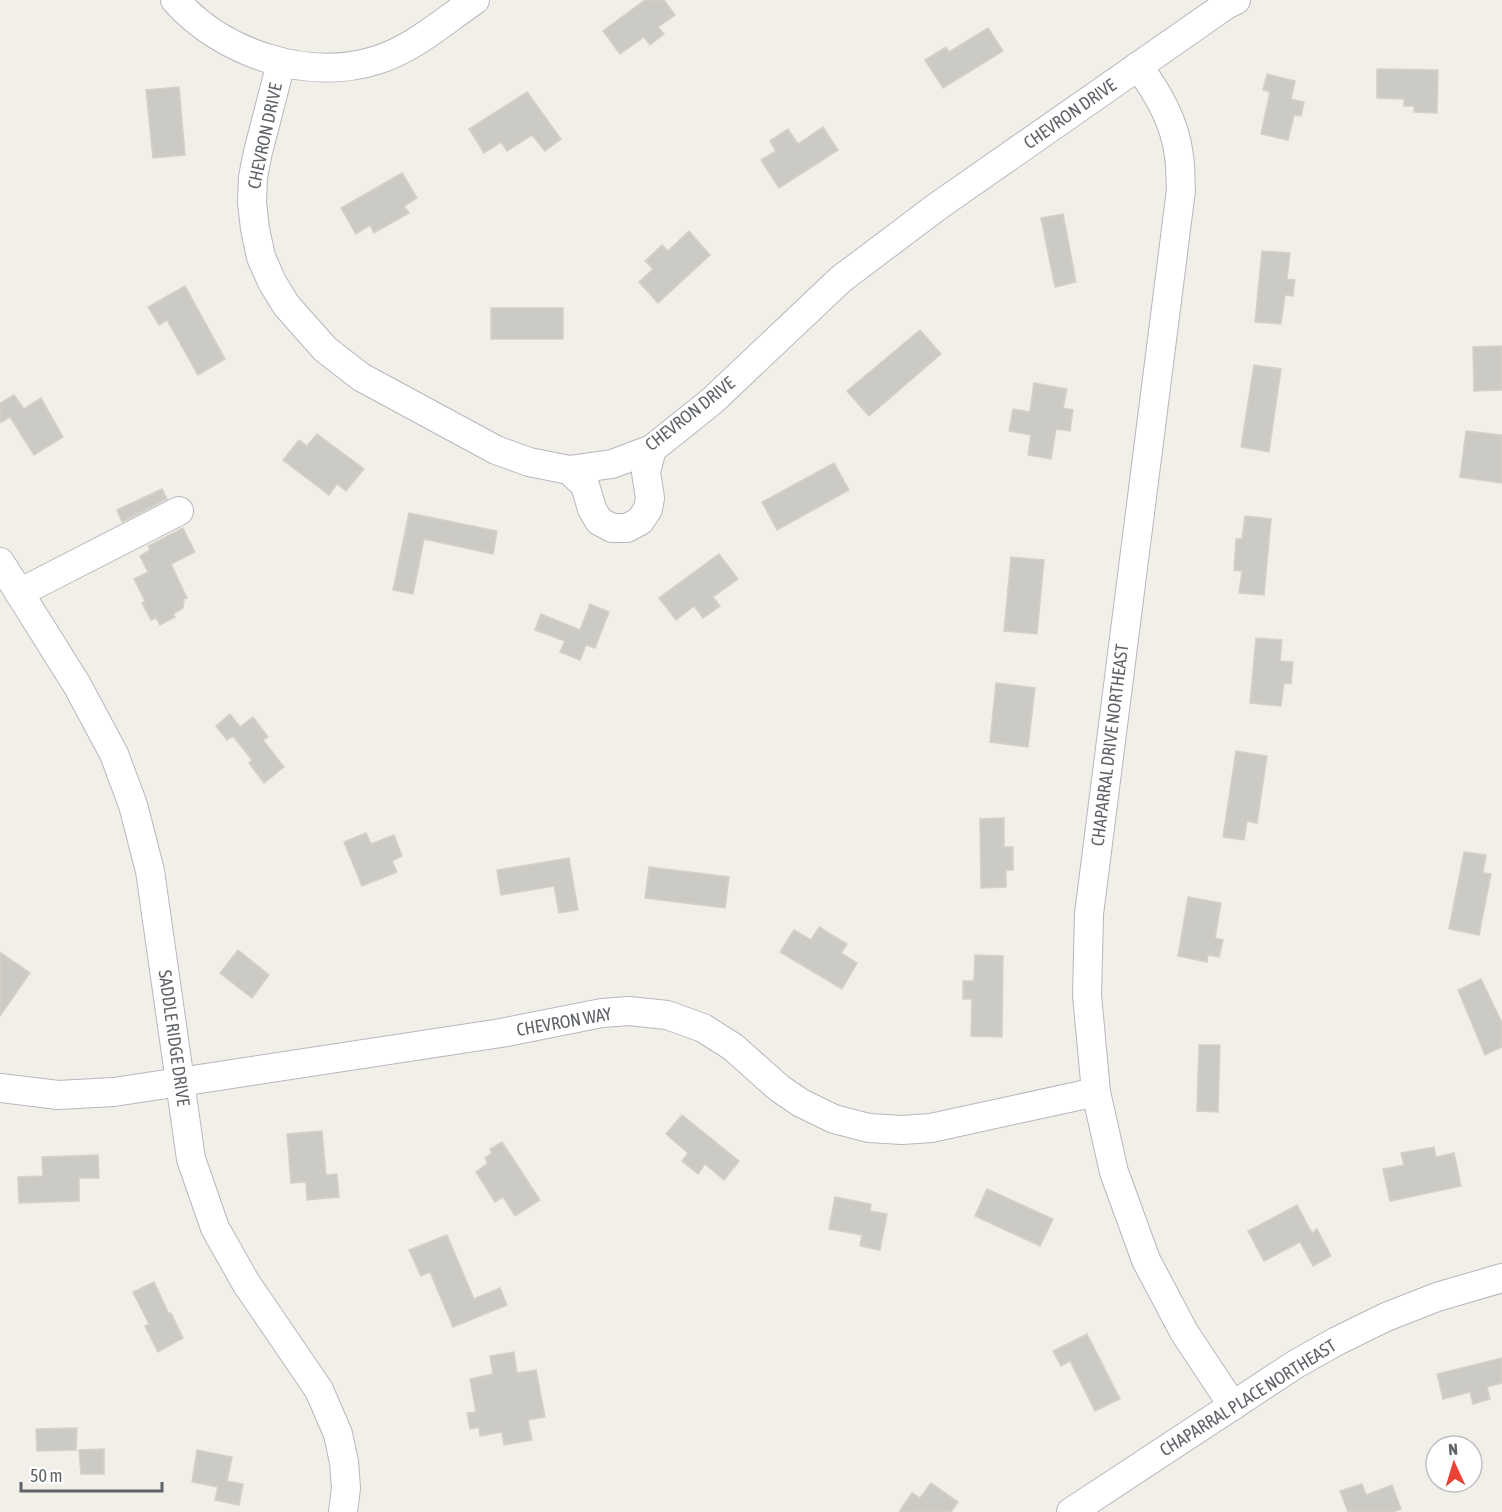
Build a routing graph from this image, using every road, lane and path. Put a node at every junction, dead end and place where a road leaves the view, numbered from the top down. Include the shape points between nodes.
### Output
1 (175, 0) edge
2 (475, 0) edge
3 (1236, 0) edge
4 (281, 63) junction
5 (1138, 66) junction
6 (652, 449) junction
7 (569, 470) junction
8 (179, 511) dead end
9 (0, 562) edge
10 (19, 593) junction
11 (180, 1084) junction
12 (0, 1088) edge
13 (1096, 1092) junction
14 (1502, 1278) edge
15 (1233, 1406) junction
16 (343, 1512) edge
17 (1071, 1512) edge

1 - 4 street via 212,32
2 - 4 street via 405,49 377,60 314,68
3 - 5 street, CHEVRON DRIVE
4 - 7 street, CHEVRON DRIVE via 258,152 252,202 261,256 286,305 325,349 361,377 496,450
5 - 6 street, CHEVRON DRIVE via 841,279 712,401
5 - 13 street, CHAPARRAL DRIVE NORTHEAST via 1171,122 1179,155 1181,190 1089,914 1087,995
6 - 7 street, CHEVRON DRIVE via 612,464
6 - 7 street via 646,472 648,509 640,521 627,528 612,528 599,521 585,485
8 - 10 street
9 - 10 street, SADDLE RIDGE DRIVE
10 - 11 street, SADDLE RIDGE DRIVE via 87,704 114,754 133,804 150,871
11 - 12 street, CHEVRON WAY via 58,1095
11 - 13 street, CHEVRON WAY via 629,1011 667,1015 704,1028 734,1047 801,1103 834,1119 869,1128 931,1128
11 - 16 street, SADDLE RIDGE DRIVE via 192,1159 215,1228 246,1283 319,1390 338,1434 345,1471
13 - 15 street, CHAPARRAL DRIVE NORTHEAST via 1114,1172 1146,1260 1184,1332
14 - 15 street, CHAPARRAL PLACE NORTHEAST via 1386,1317 1296,1364
15 - 17 street, CHAPARRAL PLACE NORTHEAST

